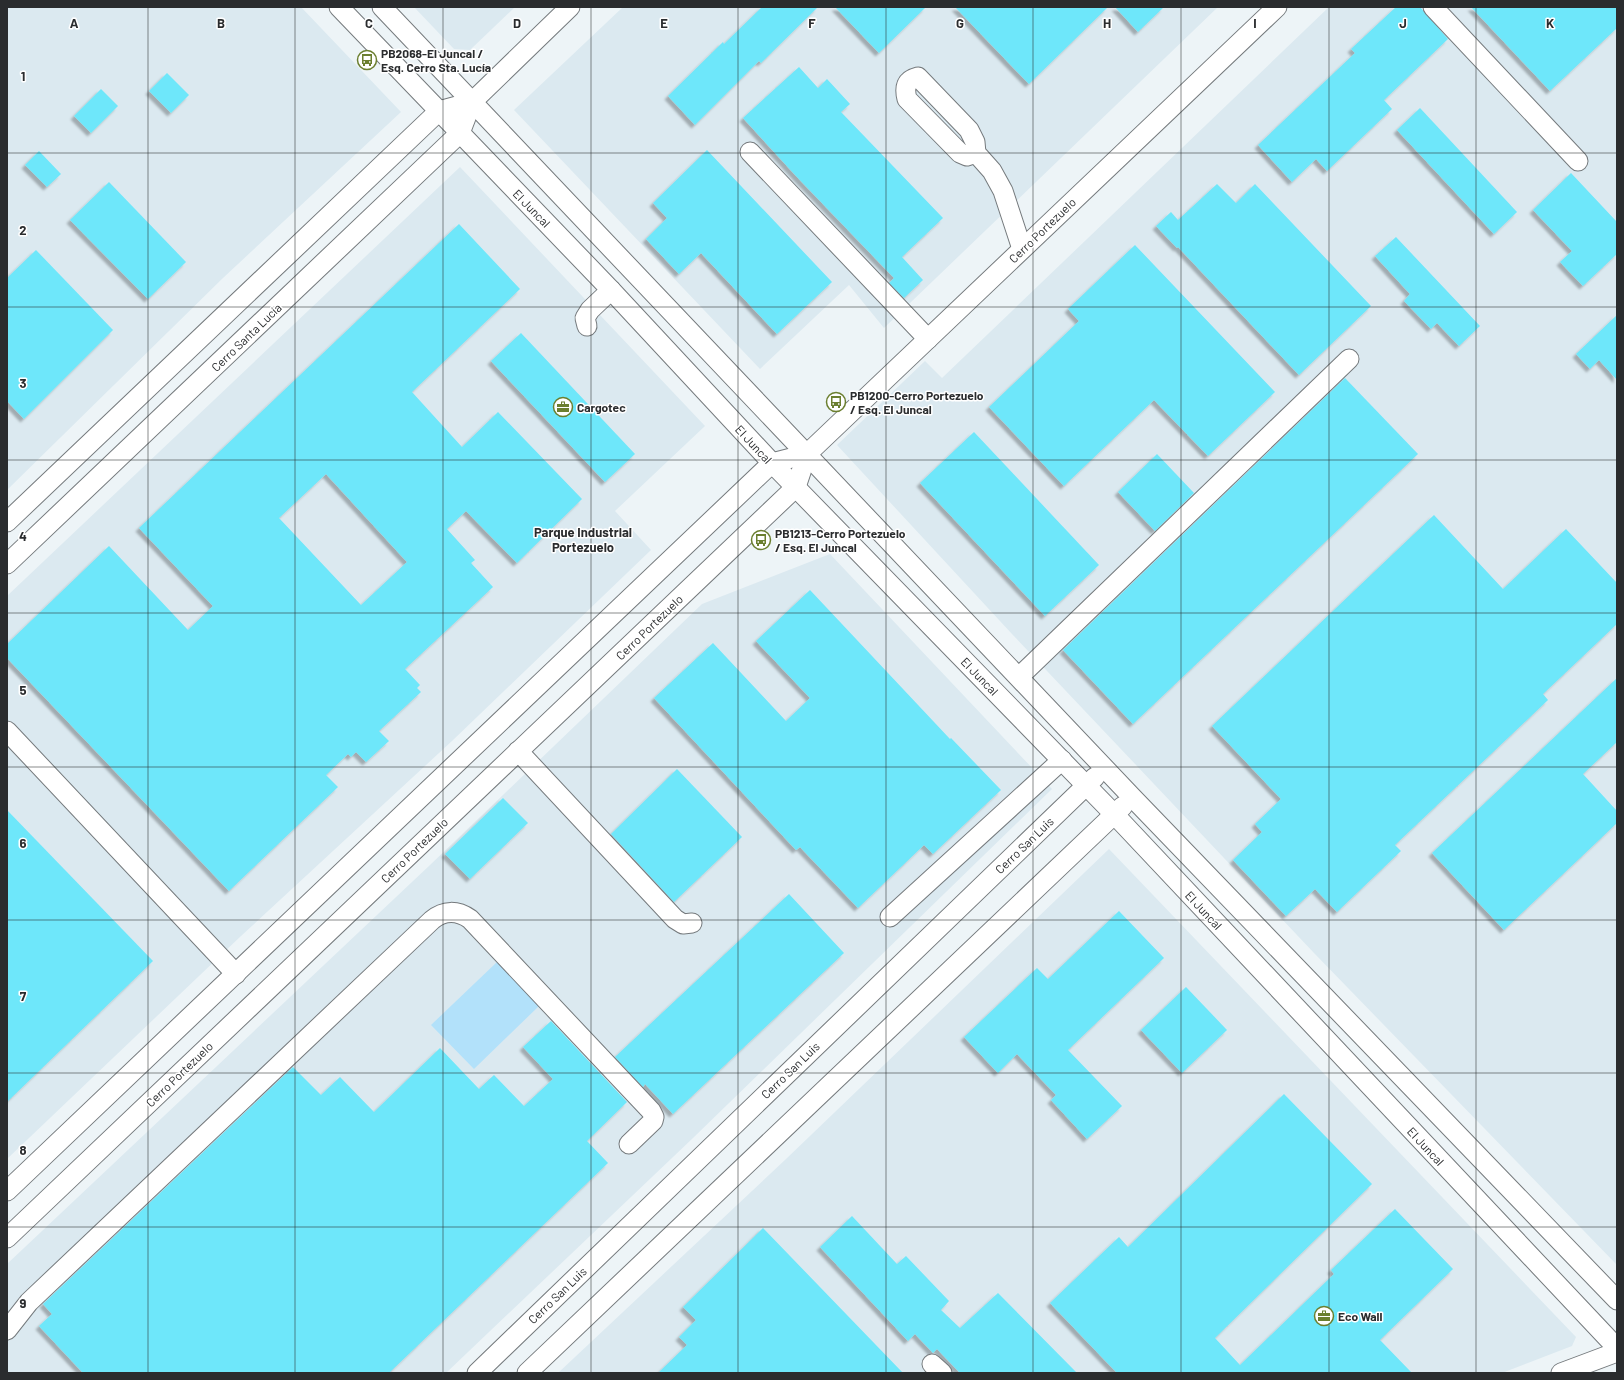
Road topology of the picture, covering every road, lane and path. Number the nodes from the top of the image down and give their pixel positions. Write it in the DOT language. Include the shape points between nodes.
graph roads {
  1 [pos="339,7"];
  2 [pos="382,7"];
  3 [pos="570,7"];
  4 [pos="1277,7"];
  5 [pos="1433,7"];
  6 [pos="472,102"];
  7 [pos="439,111"];
  8 [pos="460,133"];
  9 [pos="750,152"];
  10 [pos="963,158"];
  11 [pos="1578,161"];
  12 [pos="1022,249"];
  13 [pos="611,290"];
  14 [pos="588,326"];
  15 [pos="928,339"];
  16 [pos="1349,359"];
  17 [pos="807,454"];
  18 [pos="772,463"];
  19 [pos="796,487"];
  20 [pos="7,522"];
  21 [pos="7,564"];
  22 [pos="1019,677"];
  23 [pos="7,731"];
  24 [pos="518,751"];
  25 [pos="1062,760"];
  26 [pos="1104,767"];
  27 [pos="1086,785"];
  28 [pos="1132,797"];
  29 [pos="1114,814"];
  30 [pos="890,917"];
  31 [pos="692,923"];
  32 [pos="236,974"];
  33 [pos="629,1144"];
  34 [pos="7,1191"];
  35 [pos="7,1238"];
  36 [pos="1617,1300"];
  37 [pos="7,1330"];
  38 [pos="1617,1348"];
  39 [pos="1617,1352"];
  40 [pos="477,1373"];
  41 [pos="527,1373"];
  42 [pos="1561,1373"];
  1 -- 7 [label="street, El Juncal"];
  2 -- 6 [label="street"];
  3 -- 6 [label="street, Cerro Santa Lucía"];
  4 -- 12 [label="street, Cerro Portezuelo"];
  5 -- 11 [label="street"];
  6 -- 7 [label="street, Cerro Santa Lucía"];
  6 -- 8 [label="street, Cerro Santa Lucía"];
  6 -- 17 [label="street"];
  7 -- 8 [label="street, El Juncal"];
  7 -- 20 [label="street, Cerro Santa Lucía"];
  8 -- 13 [label="street, El Juncal"];
  8 -- 21 [label="street, Cerro Santa Lucía"];
  9 -- 15 [label="street"];
  10 -- 10 [label="street" via="975,142 969,130 918,77 911,79 906,84 905,92 912,115"];
  10 -- 12 [label="street" via="992,171 1003,190"];
  12 -- 15 [label="street, Cerro Portezuelo"];
  13 -- 14 [label="street" via="590,310 585,318"];
  13 -- 18 [label="street, El Juncal"];
  15 -- 17 [label="street, Cerro Portezuelo"];
  16 -- 22 [label="street"];
  17 -- 18 [label="street, Cerro Portezuelo"];
  17 -- 19 [label="street, Cerro Portezuelo"];
  17 -- 22 [label="street"];
  18 -- 19 [label="street, El Juncal"];
  18 -- 32 [label="street, Cerro Portezuelo"];
  19 -- 24 [label="street, Cerro Portezuelo"];
  19 -- 25 [label="street, El Juncal"];
  22 -- 26 [label="street"];
  23 -- 32 [label="street"];
  24 -- 31 [label="street" via="675,919 683,924"];
  24 -- 35 [label="street, Cerro Portezuelo"];
  25 -- 27 [label="street, El Juncal"];
  25 -- 30 [label="street"];
  26 -- 27 [label="street, Cerro San Luis"];
  26 -- 28 [label="street"];
  27 -- 29 [label="street, El Juncal"];
  27 -- 40 [label="street, Cerro San Luis"];
  28 -- 29 [label="street"];
  28 -- 36 [label="street"];
  29 -- 38 [label="street, El Juncal"];
  29 -- 41 [label="street"];
  32 -- 34 [label="street, Cerro Portezuelo"];
  33 -- 37 [label="street" via="653,1121 651,1111 470,919 455,912 442,914 432,920 28,1302"];
  39 -- 42 [label="street"];
}
